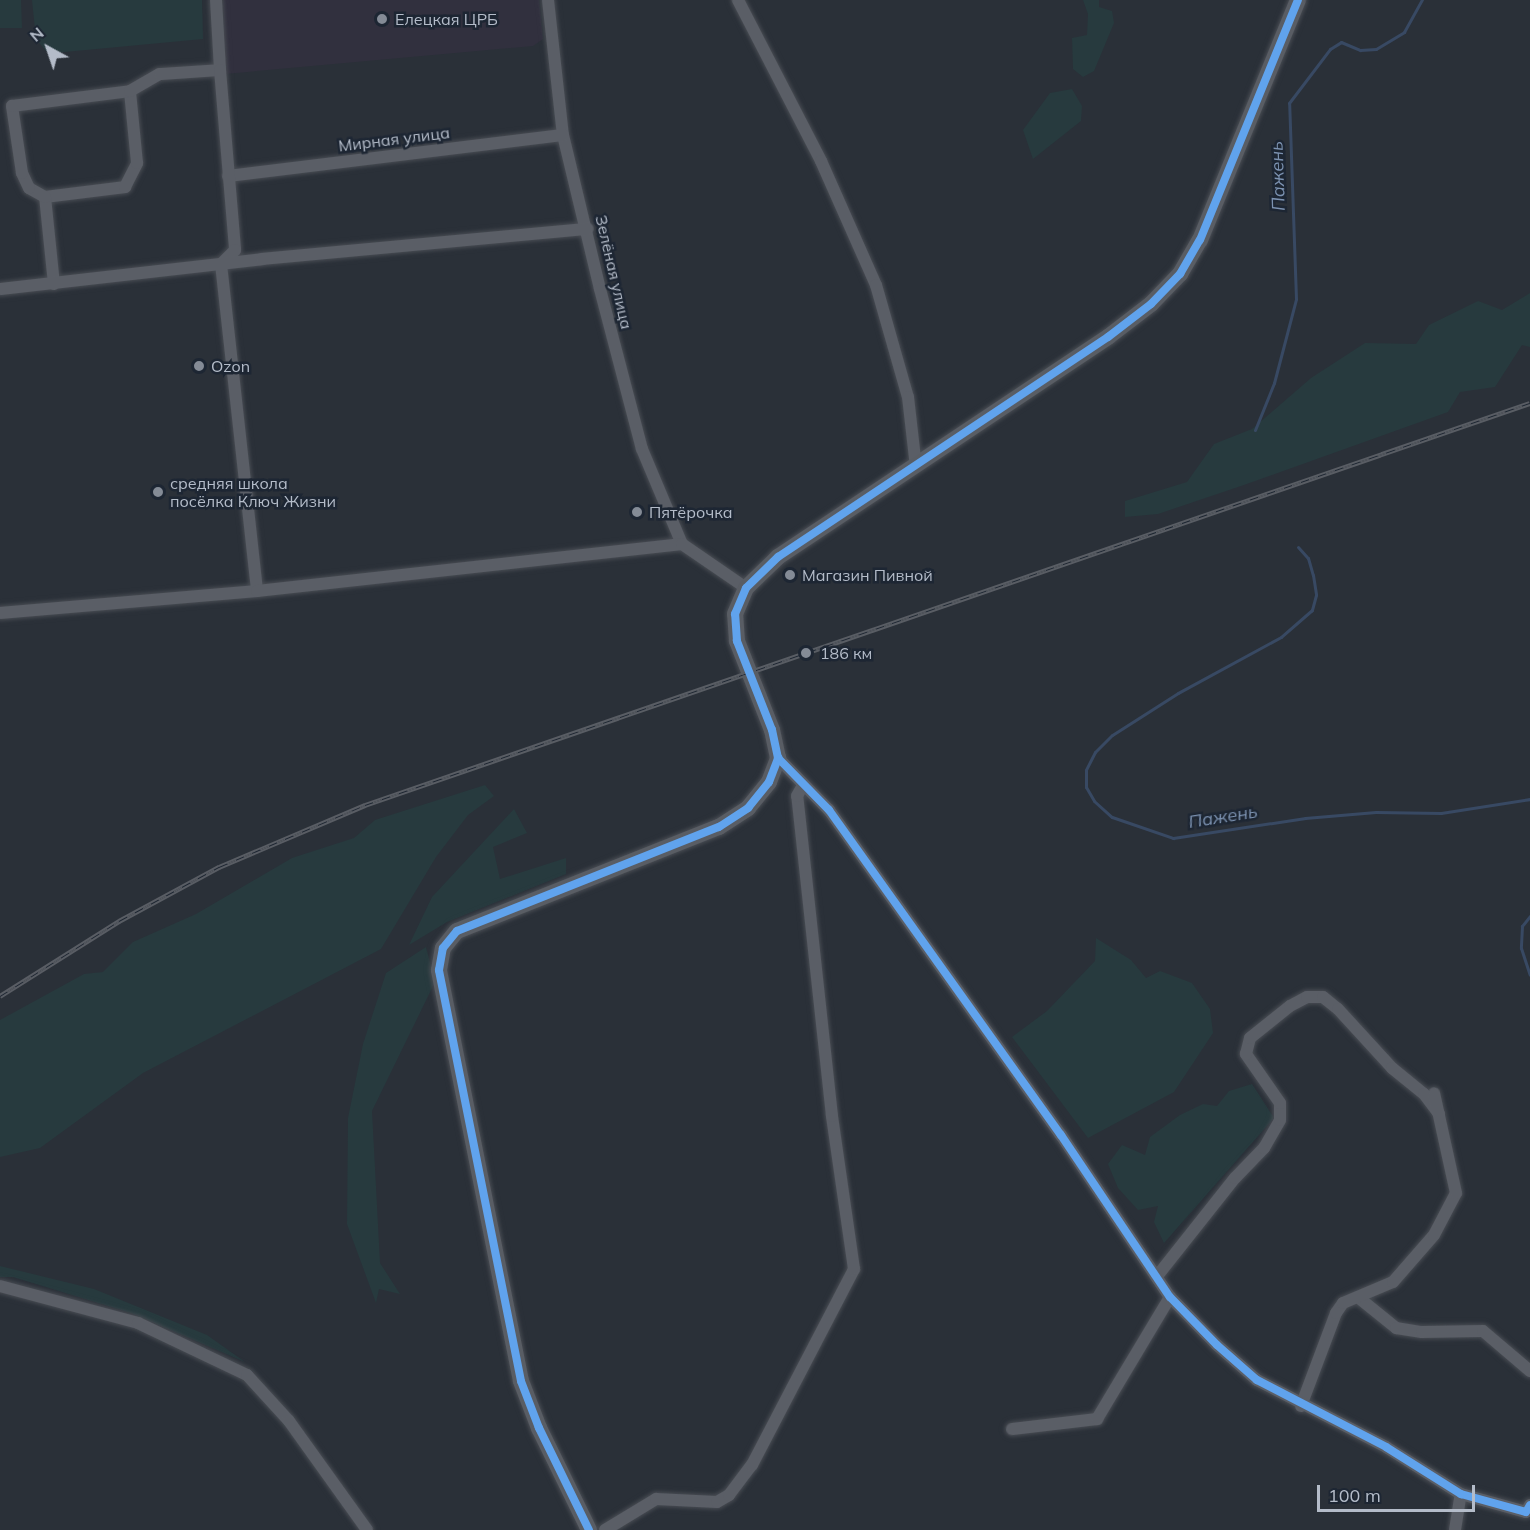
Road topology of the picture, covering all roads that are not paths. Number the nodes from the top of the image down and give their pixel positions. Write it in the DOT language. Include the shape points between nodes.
graph roads {
  1 [pos="216,0"];
  2 [pos="548,0"];
  3 [pos="738,0"];
  4 [pos="1298,0"];
  5 [pos="219,70"];
  6 [pos="130,91"];
  7 [pos="563,135"];
  8 [pos="228,176"];
  9 [pos="45,197"];
  10 [pos="588,229"];
  11 [pos="221,264"];
  12 [pos="54,284"];
  13 [pos="0,289"];
  14 [pos="916,467"];
  15 [pos="682,544"];
  16 [pos="746,588"];
  17 [pos="257,591"];
  18 [pos="0,613"];
  19 [pos="778,758"];
  20 [pos="803,785"];
  21 [pos="1434,1093"];
  22 [pos="1439,1114"];
  23 [pos="1158,1275"];
  24 [pos="0,1286"];
  25 [pos="1170,1297"];
  26 [pos="1359,1298"];
  27 [pos="1530,1371"];
  28 [pos="1301,1406"];
  29 [pos="1012,1429"];
  30 [pos="1461,1494"];
  31 [pos="1530,1505"];
  32 [pos="367,1530"];
  33 [pos="589,1530"];
  34 [pos="605,1530"];
  35 [pos="1455,1530"];
  1 -- 5 [label="street"];
  2 -- 7 [label="street, Зелёная улица"];
  3 -- 14 [label="street" via="821,161 876,285 908,397"];
  4 -- 14 [label="street" via="1200,240 1180,274 1151,304 1108,337"];
  5 -- 6 [label="street" via="160,74"];
  5 -- 8 [label="street"];
  6 -- 9 [label="street" via="137,163 125,187"];
  6 -- 9 [label="street" via="12,106 22,172 29,188"];
  7 -- 8 [label="street, Мирная улица"];
  7 -- 10 [label="street, Зелёная улица"];
  8 -- 11 [label="street" via="235,250"];
  9 -- 12 [label="street"];
  10 -- 11 [label="street"];
  10 -- 15 [label="street, Зелёная улица" via="642,449"];
  11 -- 12 [label="street"];
  11 -- 17 [label="street"];
  12 -- 13 [label="street"];
  14 -- 16 [label="street" via="778,557"];
  15 -- 16 [label="street"];
  15 -- 17 [label="street"];
  16 -- 19 [label="street" via="735,614 737,641 772,730"];
  17 -- 18 [label="street"];
  19 -- 20 [label="street"];
  19 -- 33 [label="street" via="769,782 748,808 719,827 457,931 443,948 439,970 521,1380 539,1428"];
  20 -- 23 [label="street" via="829,810"];
  20 -- 34 [label="street" via="797,796 832,1116 854,1269 752,1465 729,1495 717,1502 656,1499"];
  21 -- 22 [label="street"];
  22 -- 23 [label="street" via="1424,1094 1392,1068 1323,997 1307,997 1290,1006 1250,1038 1246,1054 1280,1103 1280,1120 1264,1148 1235,1178"];
  22 -- 26 [label="street" via="1456,1193 1434,1235 1393,1282"];
  23 -- 25 [label="street"];
  24 -- 32 [label="street" via="138,1323 247,1375 289,1421"];
  25 -- 28 [label="street" via="1257,1380"];
  25 -- 29 [label="street" via="1097,1419"];
  26 -- 27 [label="street" via="1396,1328 1422,1332 1483,1331"];
  26 -- 28 [label="street" via="1344,1303 1336,1313"];
  28 -- 30 [label="street" via="1386,1447"];
  30 -- 31 [label="street" via="1526,1512"];
  30 -- 35 [label="street"];
}
